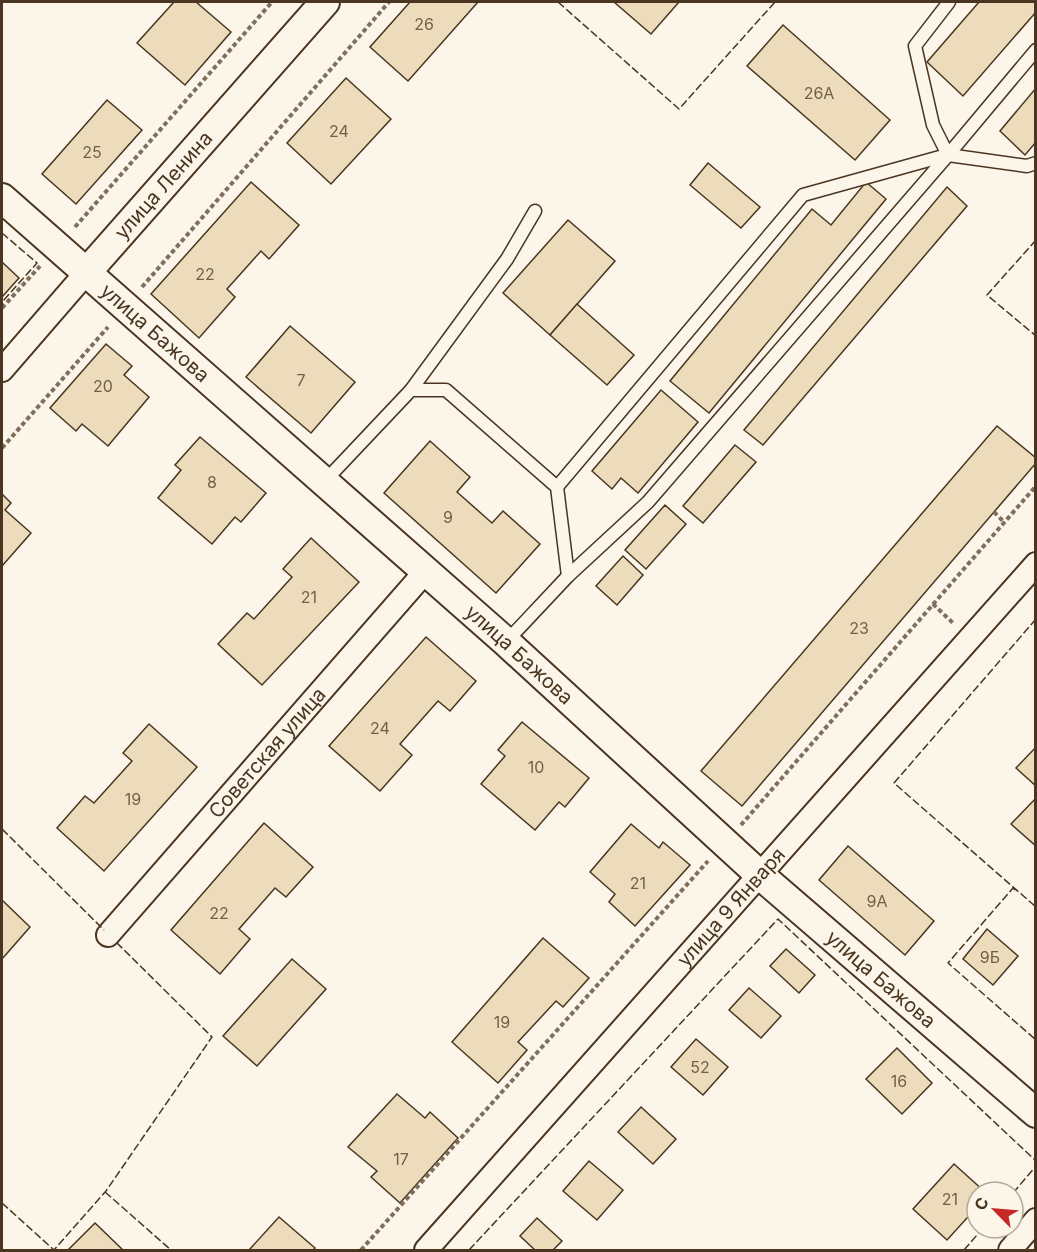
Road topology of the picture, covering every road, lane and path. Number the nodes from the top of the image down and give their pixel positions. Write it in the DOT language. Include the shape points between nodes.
graph roads {
  1 [pos="272,2"];
  2 [pos="325,2"];
  3 [pos="389,2"];
  4 [pos="949,2"];
  5 [pos="1035,50"];
  6 [pos="948,155"];
  7 [pos="1035,163"];
  8 [pos="2,198"];
  9 [pos="535,211"];
  10 [pos="57,247"];
  11 [pos="86,273"];
  12 [pos="126,307"];
  13 [pos="2,308"];
  14 [pos="2,370"];
  15 [pos="411,390"];
  16 [pos="2,448"];
  17 [pos="325,481"];
  18 [pos="1035,486"];
  19 [pos="557,487"];
  20 [pos="994,512"];
  21 [pos="1004,522"];
  22 [pos="1035,564"];
  23 [pos="425,572"];
  24 [pos="568,576"];
  25 [pos="933,604"];
  26 [pos="953,623"];
  27 [pos="506,642"];
  28 [pos="724,843"];
  29 [pos="760,875"];
  30 [pos="108,935"];
  31 [pos="1035,1113"];
  32 [pos="1035,1220"];
  33 [pos="361,1251"];
  34 [pos="426,1251"];
  35 [pos="1010,1251"];
  1 -- 10 [label="path"];
  2 -- 11 [label="street, улица Ленина"];
  3 -- 12 [label="path"];
  4 -- 6 [label="lane" via="915,46 933,124"];
  5 -- 6 [label="lane"];
  6 -- 7 [label="lane" via="1027,166"];
  6 -- 19 [label="lane" via="803,195"];
  6 -- 24 [label="lane" via="648,502"];
  8 -- 10 [label="street, улица Бажова"];
  9 -- 15 [label="lane" via="507,259"];
  10 -- 11 [label="street, улица Бажова"];
  10 -- 13 [label="path"];
  11 -- 12 [label="street, улица Бажова"];
  11 -- 14 [label="street, улица Ленина"];
  12 -- 16 [label="path"];
  12 -- 17 [label="street, улица Бажова"];
  15 -- 17 [label="lane"];
  15 -- 19 [label="lane" via="446,390"];
  17 -- 23 [label="street, улица Бажова"];
  18 -- 21 [label="path"];
  19 -- 24 [label="lane"];
  20 -- 21 [label="path"];
  21 -- 25 [label="path"];
  22 -- 29 [label="street, улица 9 Января"];
  23 -- 27 [label="street, улица Бажова"];
  23 -- 30 [label="street, Советская улица"];
  24 -- 27 [label="lane"];
  25 -- 26 [label="path"];
  25 -- 28 [label="path"];
  27 -- 28 [label="street, улица Бажова"];
  28 -- 29 [label="street, улица Бажова"];
  28 -- 33 [label="path"];
  29 -- 31 [label="street, улица Бажова"];
  29 -- 34 [label="street, улица 9 Января"];
  32 -- 35 [label="street"];
}
